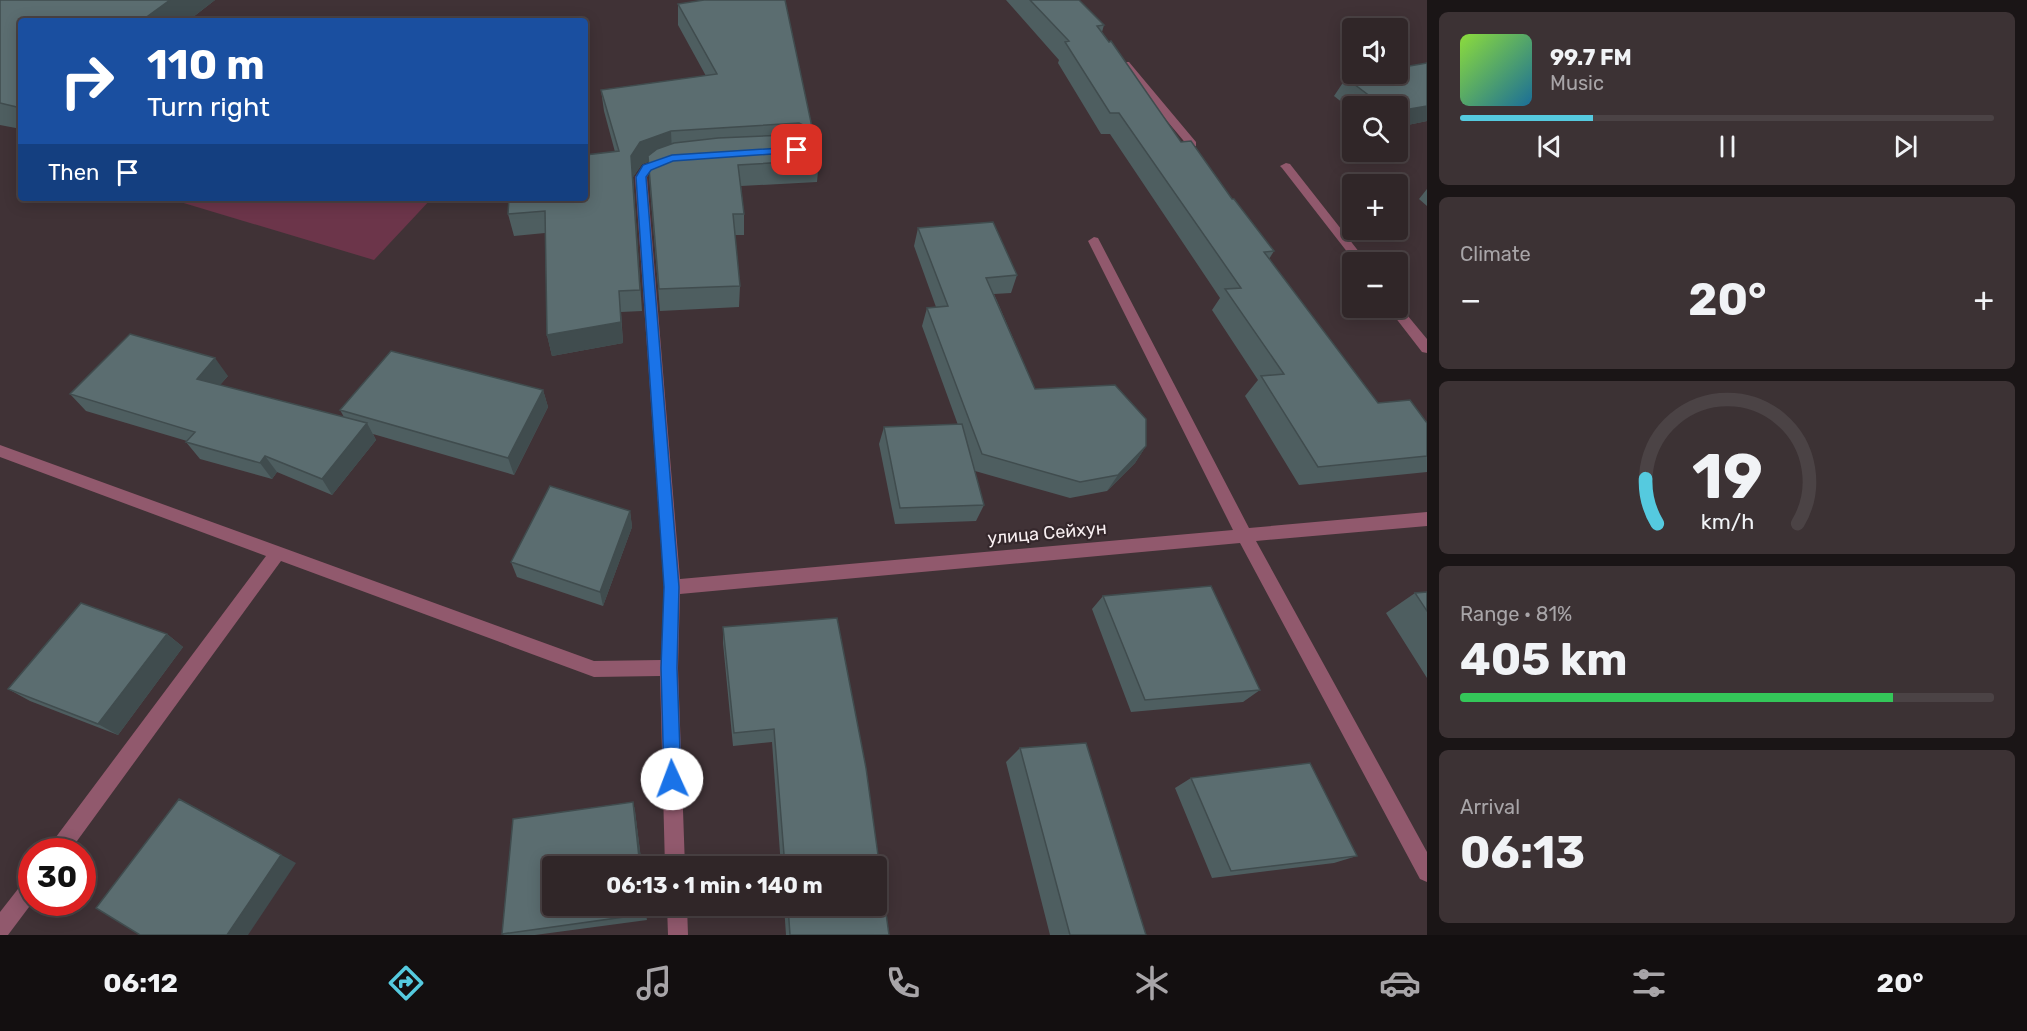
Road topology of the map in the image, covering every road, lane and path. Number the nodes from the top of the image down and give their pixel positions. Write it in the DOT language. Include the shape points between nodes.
graph roads {
  1 [pos="1116,54"];
  2 [pos="1192,144"];
  3 [pos="683,158"];
  4 [pos="1286,166"];
  5 [pos="1094,241"];
  6 [pos="1352,252"];
  7 [pos="1403,318"];
  8 [pos="1427,348"];
  9 [pos="0,452"];
  10 [pos="1427,519"];
  11 [pos="1244,535"];
  12 [pos="278,552"];
  13 [pos="672,587"];
  14 [pos="669,668"];
  15 [pos="67,838"];
  16 [pos="675,856"];
  17 [pos="1427,872"];
  18 [pos="18,905"];
  19 [pos="677,916"];
  20 [pos="0,929"];
  21 [pos="678,935"];
  1 -- 2 [label="street"];
  3 -- 13 [label="street" via="647,168 641,177"];
  4 -- 6 [label="street"];
  5 -- 11 [label="street"];
  7 -- 8 [label="street"];
  9 -- 12 [label="street"];
  10 -- 11 [label="street, улица Сейхун"];
  11 -- 13 [label="street, улица Сейхун"];
  11 -- 17 [label="street"];
  12 -- 14 [label="street" via="594,669"];
  12 -- 15 [label="street"];
  13 -- 14 [label="street"];
  14 -- 16 [label="street"];
  18 -- 20 [label="street"];
  19 -- 21 [label="street"];
}
